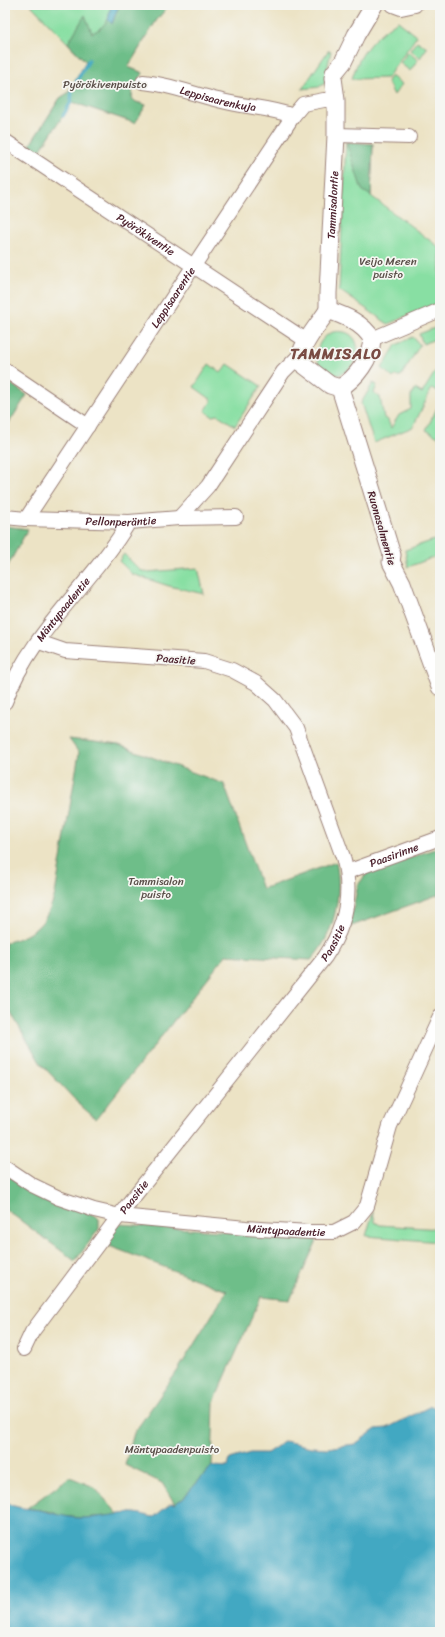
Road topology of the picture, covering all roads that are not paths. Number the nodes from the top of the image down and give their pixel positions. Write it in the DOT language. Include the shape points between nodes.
graph roads {
  1 [pos="374,5"];
  2 [pos="393,5"];
  3 [pos="415,5"];
  4 [pos="143,82"];
  5 [pos="336,100"];
  6 [pos="293,116"];
  7 [pos="336,135"];
  8 [pos="409,138"];
  9 [pos="5,141"];
  10 [pos="194,267"];
  11 [pos="328,310"];
  12 [pos="440,310"];
  13 [pos="372,339"];
  14 [pos="307,341"];
  15 [pos="299,356"];
  16 [pos="5,370"];
  17 [pos="340,388"];
  18 [pos="88,426"];
  19 [pos="5,516"];
  20 [pos="236,517"];
  21 [pos="179,518"];
  22 [pos="26,519"];
  23 [pos="129,522"];
  24 [pos="38,642"];
  25 [pos="440,687"];
  26 [pos="5,702"];
  27 [pos="440,838"];
  28 [pos="347,872"];
  29 [pos="440,1017"];
  30 [pos="5,1167"];
  31 [pos="120,1216"];
  32 [pos="24,1349"];
  1 -- 5 [label="street, Tammisalontie" via="343,62 342,84"];
  2 -- 3 [label="street" via="401,8"];
  4 -- 6 [label="street, Leppisaarenkuja"];
  5 -- 6 [label="street, Leppisaarentie" via="303,104"];
  5 -- 7 [label="street, Tammisalontie"];
  6 -- 10 [label="street, Leppisaarentie"];
  7 -- 8 [label="street"];
  7 -- 11 [label="street, Tammisalontie"];
  9 -- 10 [label="street, Pyörökiventie"];
  10 -- 14 [label="street, Pyörökiventie"];
  10 -- 18 [label="street, Leppisaarentie"];
  11 -- 13 [label="street" via="346,316 364,329"];
  11 -- 14 [label="street"];
  12 -- 13 [label="street"];
  13 -- 17 [label="street" via="372,348 361,366 353,378"];
  14 -- 15 [label="street"];
  15 -- 17 [label="street" via="300,362 330,385"];
  15 -- 21 [label="street" via="283,372 208,486"];
  16 -- 18 [label="street"];
  17 -- 25 [label="street, Ruonasalmentie" via="392,555 391,562 402,583"];
  18 -- 22 [label="street, Leppisaarentie"];
  19 -- 22 [label="street, Pellonperäntie"];
  20 -- 21 [label="street, Pellonperäntie"];
  21 -- 23 [label="street, Pellonperäntie"];
  22 -- 23 [label="street, Pellonperäntie"];
  23 -- 24 [label="street, Mäntypaadentie" via="118,542"];
  24 -- 26 [label="street, Mäntypaadentie" via="17,676"];
  24 -- 28 [label="street, Paasitie" via="65,651 204,661 232,670 256,683 275,700 296,728"];
  27 -- 28 [label="street, Paasirinne"];
  28 -- 31 [label="street, Paasitie" via="349,888 345,914 334,944"];
  29 -- 31 [label="street, Mäntypaadentie" via="397,1108 367,1206 354,1222 334,1232 309,1232"];
  30 -- 31 [label="street, Mäntypaadentie" via="32,1185 59,1198"];
  31 -- 32 [label="street, Paasitie" via="32,1332"];
}
